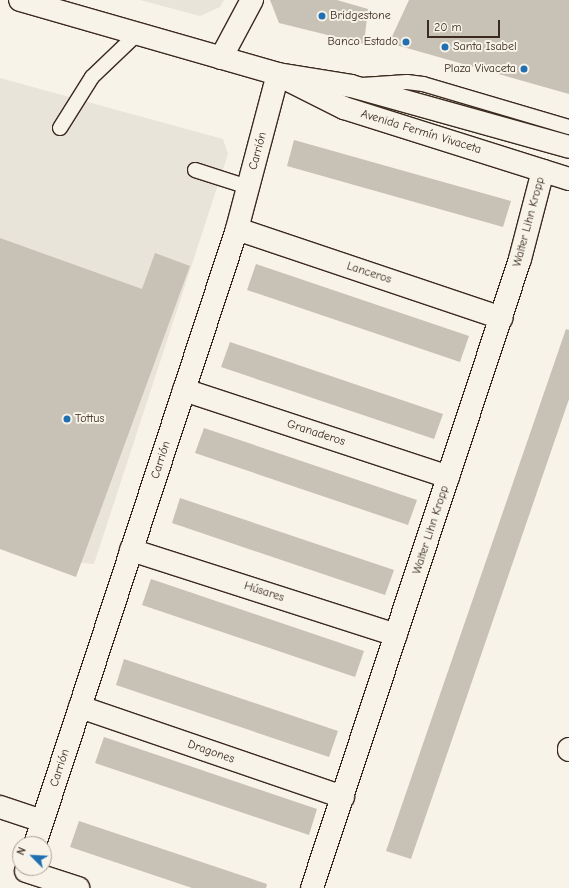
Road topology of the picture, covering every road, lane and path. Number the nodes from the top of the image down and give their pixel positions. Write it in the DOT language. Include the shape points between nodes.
graph roads {
  1 [pos="20,0"];
  2 [pos="252,0"];
  3 [pos="137,34"];
  4 [pos="221,58"];
  5 [pos="278,74"];
  6 [pos="351,86"];
  7 [pos="569,127"];
  8 [pos="60,128"];
  9 [pos="569,148"];
  10 [pos="195,170"];
  11 [pos="543,171"];
  12 [pos="569,179"];
  13 [pos="248,187"];
  14 [pos="237,229"];
  15 [pos="501,318"];
  16 [pos="184,390"];
  17 [pos="448,477"];
  18 [pos="131,550"];
  19 [pos="396,635"];
  20 [pos="80,707"];
  21 [pos="342,797"];
  22 [pos="0,807"];
  23 [pos="42,821"];
  24 [pos="37,836"];
  25 [pos="25,876"];
  26 [pos="78,888"];
  27 [pos="312,888"];
  1 -- 3 [label="street, Avenida Fermín Vivaceta"];
  2 -- 4 [label="street"];
  3 -- 4 [label="street, Avenida Fermín Vivaceta"];
  3 -- 8 [label="lane" via="92,77"];
  4 -- 5 [label="street, Avenida Fermín Vivaceta"];
  5 -- 6 [label="street, Avenida Fermín Vivaceta"];
  5 -- 11 [label="street, Avenida Fermín Vivaceta" via="344,108"];
  5 -- 13 [label="street, Carrión"];
  6 -- 7 [label="lane" via="394,82 422,84"];
  6 -- 9 [label="street, Avenida Fermín Vivaceta"];
  10 -- 13 [label="lane"];
  11 -- 12 [label="street, Avenida Fermín Vivaceta"];
  11 -- 15 [label="street, Walter Lihn Kropp" via="520,259"];
  13 -- 14 [label="street, Carrión"];
  14 -- 15 [label="street, Lanceros"];
  14 -- 16 [label="street, Carrión"];
  15 -- 17 [label="street, Walter Lihn Kropp"];
  16 -- 17 [label="street, Granaderos"];
  16 -- 18 [label="street, Carrión"];
  17 -- 19 [label="street, Walter Lihn Kropp"];
  18 -- 19 [label="street, Húsares"];
  18 -- 20 [label="street, Carrión"];
  19 -- 21 [label="street, Walter Lihn Kropp"];
  20 -- 21 [label="street, Dragones"];
  20 -- 23 [label="street, Carrión"];
  21 -- 27 [label="street, Walter Lihn Kropp"];
  22 -- 23 [label="street"];
  23 -- 24 [label="street, Carrión"];
  25 -- 26 [label="street"];
}
